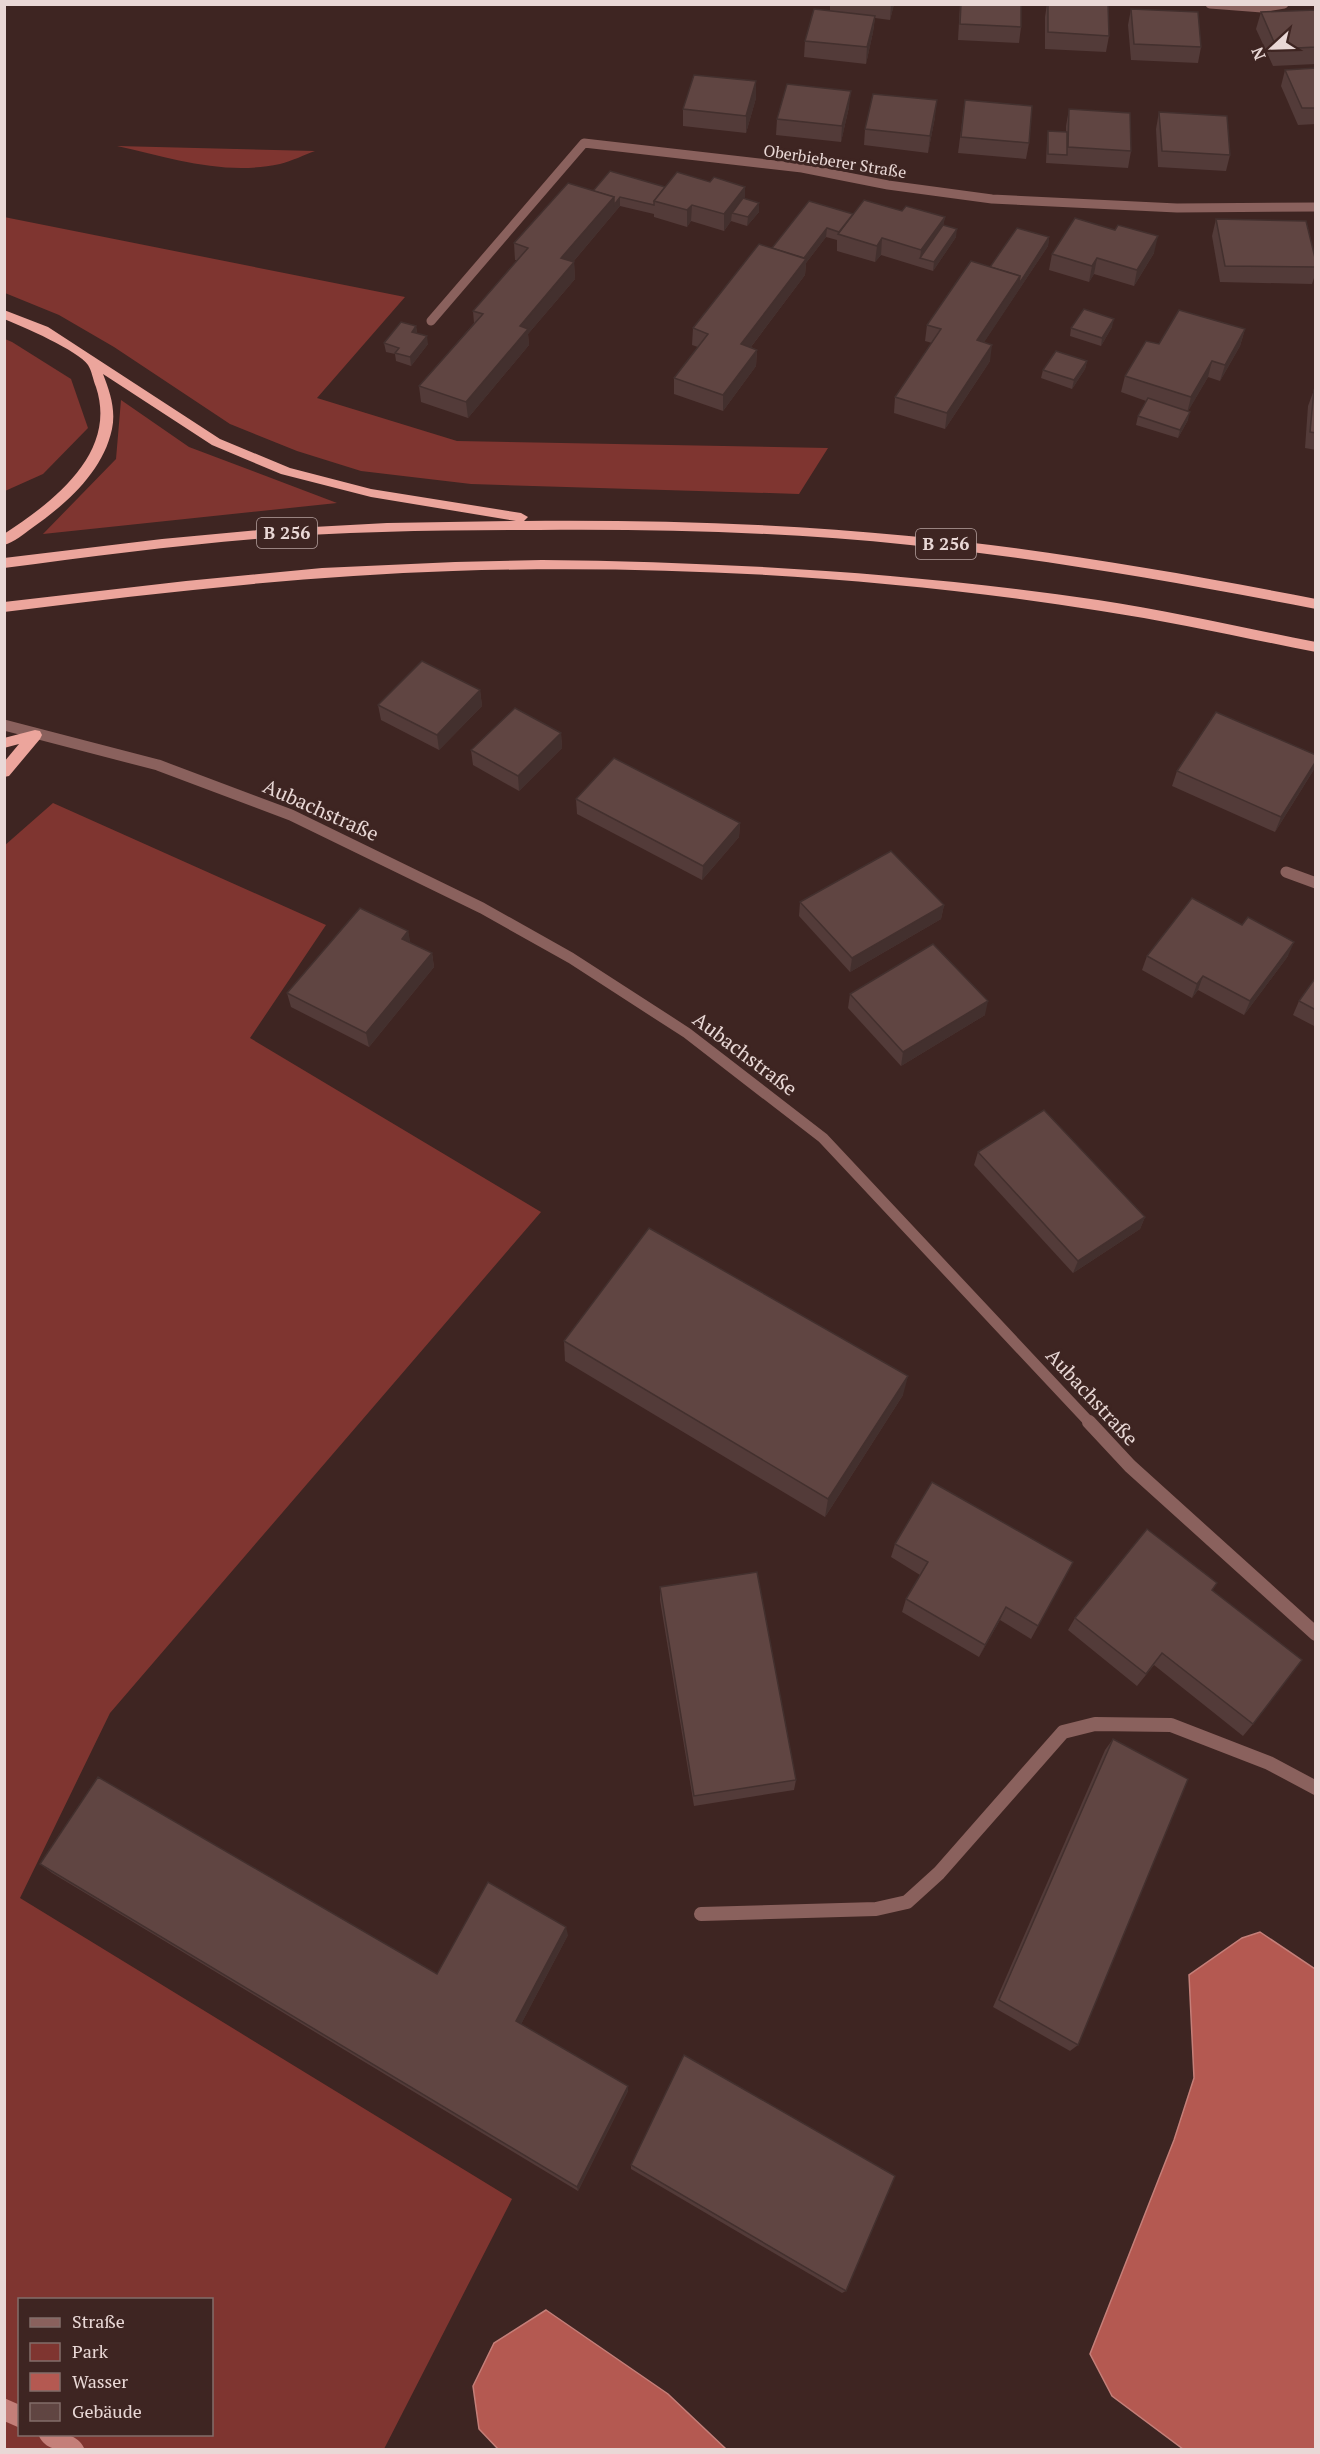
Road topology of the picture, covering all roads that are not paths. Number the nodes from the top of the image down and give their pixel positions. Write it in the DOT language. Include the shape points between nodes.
graph roads {
  1 [pos="1210,4"];
  2 [pos="1284,4"];
  3 [pos="1316,207"];
  4 [pos="4,314"];
  5 [pos="431,321"];
  6 [pos="93,362"];
  7 [pos="572,525"];
  8 [pos="4,542"];
  9 [pos="4,563"];
  10 [pos="1316,604"];
  11 [pos="4,606"];
  12 [pos="1316,647"];
  13 [pos="4,725"];
  14 [pos="35,735"];
  15 [pos="4,743"];
  16 [pos="4,772"];
  17 [pos="1286,872"];
  18 [pos="1316,883"];
  19 [pos="1316,1634"];
  20 [pos="1316,1788"];
  21 [pos="701,1914"];
  1 -- 2 [label="street" via="1262,8"];
  3 -- 5 [label="street, Oberbieberer Straße" via="1177,208 992,199 801,168 584,143"];
  4 -- 6 [label="highway" via="44,330"];
  6 -- 7 [label="highway" via="216,442 286,471 371,493"];
  6 -- 8 [label="highway" via="107,406 104,438 81,480"];
  7 -- 9 [label="highway, B 256" via="364,528 216,538"];
  7 -- 10 [label="highway, B 256" via="849,534 957,545 1083,561"];
  11 -- 12 [label="highway, B 256" via="220,581 369,570 642,566 846,577 993,592 1071,602"];
  13 -- 14 [label="street, Aubachstraße"];
  14 -- 15 [label="highway"];
  14 -- 16 [label="highway"];
  14 -- 19 [label="street, Aubachstraße" via="158,765 301,820 482,908 571,958 687,1034 823,1138 1130,1466"];
  17 -- 18 [label="street"];
  20 -- 21 [label="street" via="1269,1763 1171,1725 1095,1724 1063,1732 939,1873 907,1902 876,1910"];
}
